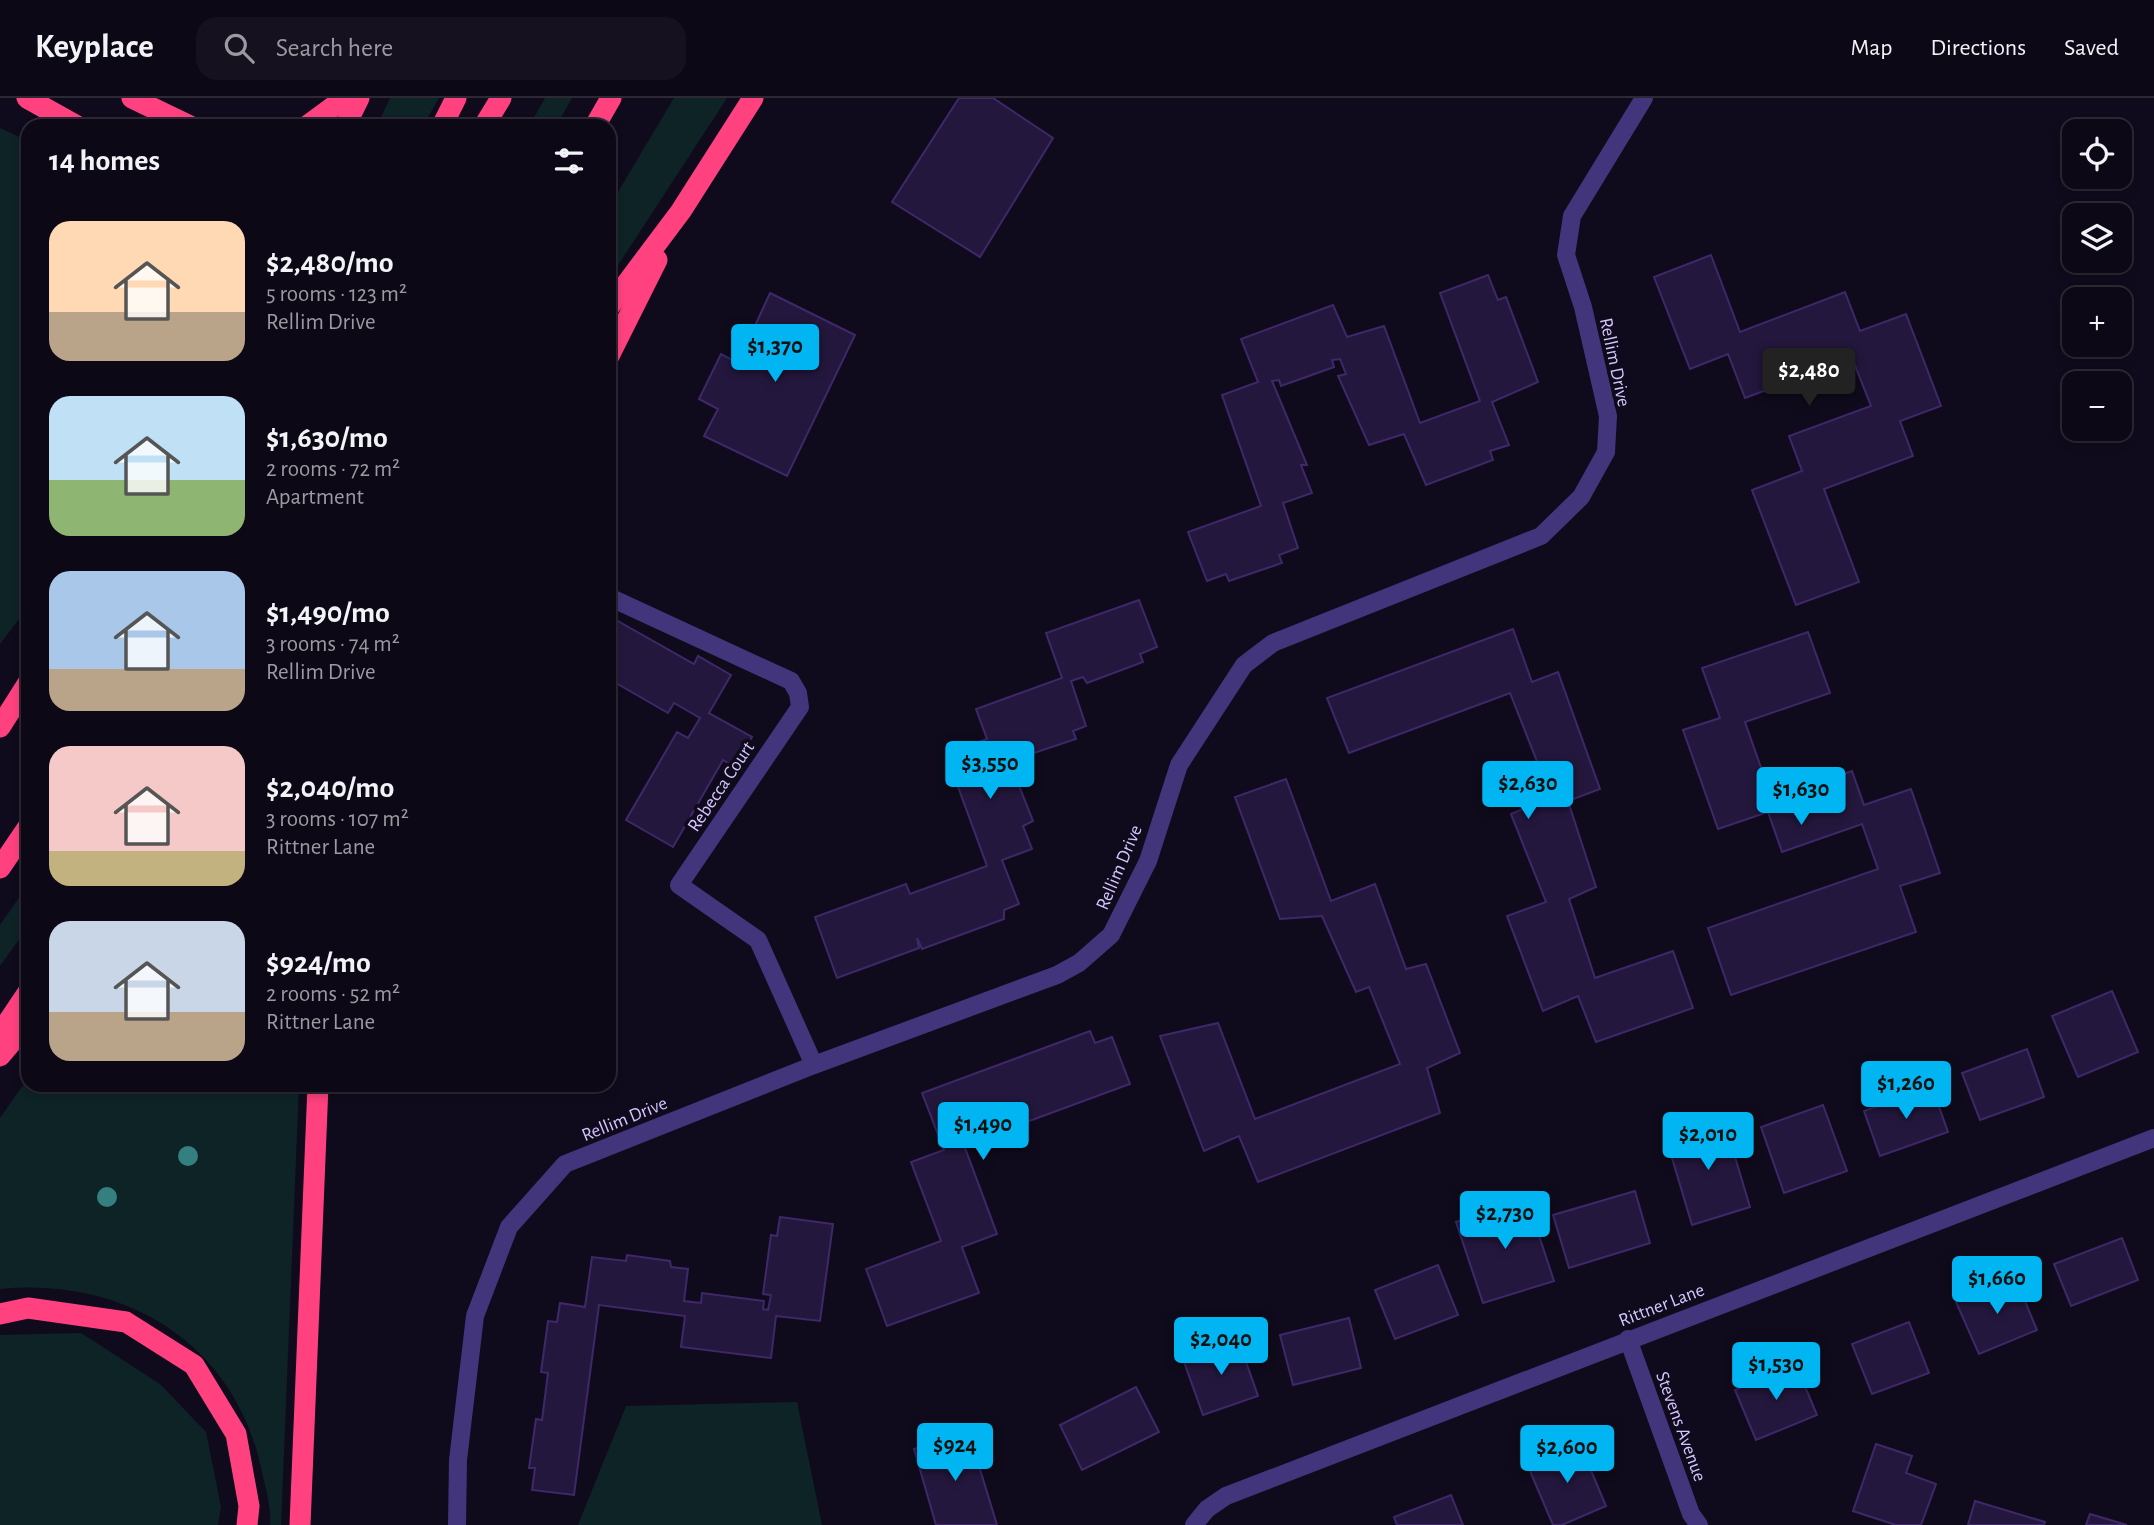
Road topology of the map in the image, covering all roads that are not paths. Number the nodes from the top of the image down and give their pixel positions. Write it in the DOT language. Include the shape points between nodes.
graph roads {
  1 [pos="27,98"];
  2 [pos="132,98"];
  3 [pos="345,98"];
  4 [pos="359,98"];
  5 [pos="456,98"];
  6 [pos="501,98"];
  7 [pos="611,98"];
  8 [pos="753,98"];
  9 [pos="1644,98"];
  10 [pos="64,119"];
  11 [pos="176,119"];
  12 [pos="316,119"];
  13 [pos="348,119"];
  14 [pos="446,119"];
  15 [pos="488,119"];
  16 [pos="599,119"];
  17 [pos="681,211"];
  18 [pos="616,298"];
  19 [pos="616,342"];
  20 [pos="616,600"];
  21 [pos="21,694"];
  22 [pos="0,727"];
  23 [pos="21,837"];
  24 [pos="0,868"];
  25 [pos="21,1002"];
  26 [pos="21,1031"];
  27 [pos="0,1034"];
  28 [pos="0,1056"];
  29 [pos="814,1066"];
  30 [pos="318,1092"];
  31 [pos="2154,1138"];
  32 [pos="0,1314"];
  33 [pos="1628,1339"];
  34 [pos="247,1525"];
  35 [pos="300,1525"];
  36 [pos="457,1525"];
  37 [pos="1194,1525"];
  38 [pos="1699,1525"];
  1 -- 10 [label="highway"];
  2 -- 11 [label="highway"];
  3 -- 12 [label="highway"];
  4 -- 13 [label="highway"];
  5 -- 14 [label="highway"];
  6 -- 15 [label="highway"];
  7 -- 16 [label="highway"];
  8 -- 17 [label="highway"];
  9 -- 29 [label="street, Rellim Drive" via="1572,216 1566,255 1608,416 1606,452 1581,497 1541,536 1273,643 1244,665 1179,765 1148,861 1111,935 1079,962 1057,975"];
  17 -- 18 [label="highway"];
  17 -- 19 [label="highway"];
  20 -- 29 [label="street, Rebecca Court" via="791,681 799,693 800,707 679,885 758,940"];
  21 -- 22 [label="highway"];
  23 -- 24 [label="highway"];
  25 -- 27 [label="highway"];
  26 -- 28 [label="highway"];
  29 -- 36 [label="street, Rellim Drive" via="565,1164 509,1227 475,1316 458,1460"];
  30 -- 35 [label="highway"];
  31 -- 33 [label="street, Rittner Lane"];
  32 -- 34 [label="highway" via="28,1308 126,1322 194,1365 236,1434 249,1506"];
  33 -- 37 [label="street, Rittner Lane" via="1226,1496 1207,1508"];
  33 -- 38 [label="street, Stevens Avenue" via="1691,1514"];
}
